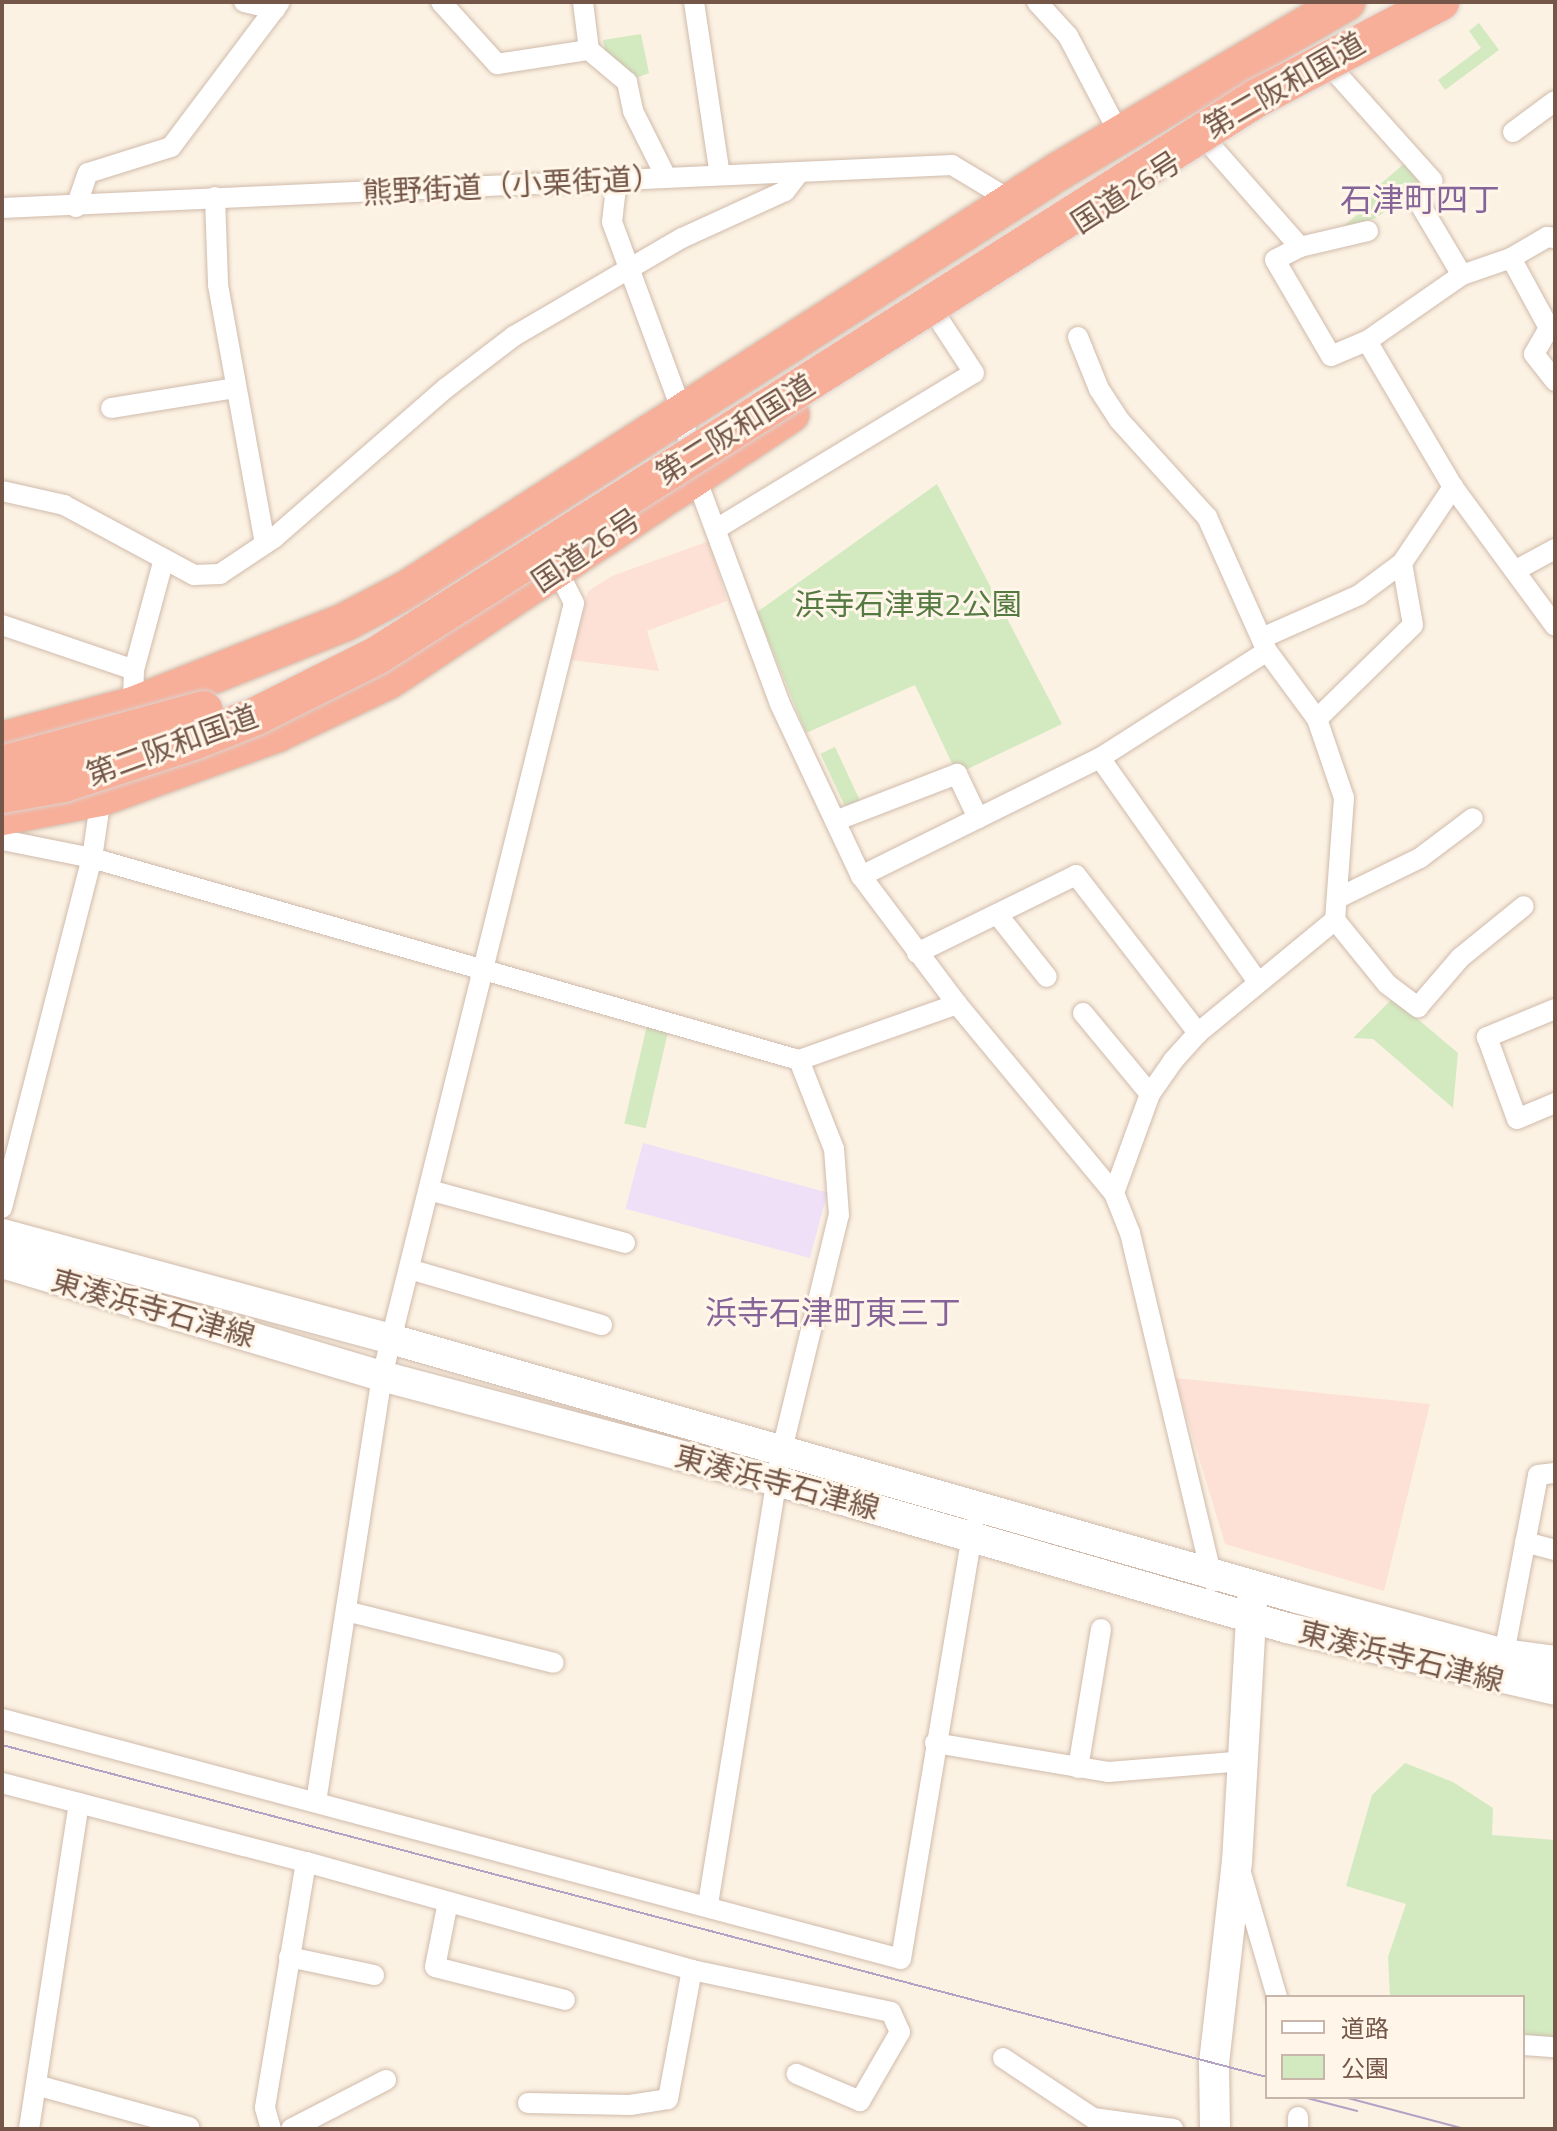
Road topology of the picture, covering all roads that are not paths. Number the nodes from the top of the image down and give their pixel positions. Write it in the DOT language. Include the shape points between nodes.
graph roads {
  1 [pos="244,2"];
  2 [pos="441,2"];
  3 [pos="583,2"];
  4 [pos="694,2"];
  5 [pos="1037,2"];
  6 [pos="1325,2"];
  7 [pos="1346,2"];
  8 [pos="1388,2"];
  9 [pos="1440,2"];
  10 [pos="1459,2"];
  11 [pos="278,6"];
  12 [pos="1270,46"];
  13 [pos="589,50"];
  14 [pos="1330,66"];
  15 [pos="1555,101"];
  16 [pos="1513,132"];
  17 [pos="1120,135"];
  18 [pos="1206,140"];
  19 [pos="799,173"];
  20 [pos="720,175"];
  21 [pos="666,177"];
  22 [pos="617,179"];
  23 [pos="1433,181"];
  24 [pos="1415,196"];
  25 [pos="215,197"];
  26 [pos="1012,201"];
  27 [pos="76,207"];
  28 [pos="2,208"];
  29 [pos="1368,231"];
  30 [pos="1555,238"];
  31 [pos="1300,247"];
  32 [pos="1511,258"];
  33 [pos="628,270"];
  34 [pos="1462,275"];
  35 [pos="936,315"];
  36 [pos="1078,337"];
  37 [pos="1367,341"];
  38 [pos="1555,381"];
  39 [pos="235,388"];
  40 [pos="111,408"];
  41 [pos="682,411"];
  42 [pos="696,478"];
  43 [pos="1453,487"];
  44 [pos="2,491"];
  45 [pos="716,529"];
  46 [pos="265,544"];
  47 [pos="1555,549"];
  48 [pos="164,559"];
  49 [pos="1402,563"];
  50 [pos="557,569"];
  51 [pos="1518,569"];
  52 [pos="2,625"];
  53 [pos="1555,626"];
  54 [pos="1265,644"];
  55 [pos="134,688"];
  56 [pos="1317,719"];
  57 [pos="2,741"];
  58 [pos="1100,758"];
  59 [pos="2,765"];
  60 [pos="2,794"];
  61 [pos="101,797"];
  62 [pos="978,818"];
  63 [pos="1473,818"];
  64 [pos="835,821"];
  65 [pos="3,829"];
  66 [pos="92,858"];
  67 [pos="861,876"];
  68 [pos="1340,897"];
  69 [pos="1524,906"];
  70 [pos="997,914"];
  71 [pos="1335,920"];
  72 [pos="917,953"];
  73 [pos="486,967"];
  74 [pos="1047,977"];
  75 [pos="1258,982"];
  76 [pos="957,1004"];
  77 [pos="1555,1009"];
  78 [pos="1083,1013"];
  79 [pos="1198,1033"];
  80 [pos="799,1060"];
  81 [pos="1150,1094"];
  82 [pos="1555,1103"];
  83 [pos="429,1190"];
  84 [pos="1114,1193"];
  85 [pos="2,1208"];
  86 [pos="2,1234"];
  87 [pos="625,1243"];
  88 [pos="2,1263"];
  89 [pos="409,1269"];
  90 [pos="602,1325"];
  91 [pos="391,1339"];
  92 [pos="382,1376"];
  93 [pos="779,1468"];
  94 [pos="1555,1473"];
  95 [pos="975,1522"];
  96 [pos="1525,1542"];
  97 [pos="1555,1550"];
  98 [pos="1210,1572"];
  99 [pos="1253,1584"];
  100 [pos="1223,1607"];
  101 [pos="346,1611"];
  102 [pos="1251,1617"];
  103 [pos="1101,1629"];
  104 [pos="1504,1654"];
  105 [pos="1555,1661"];
  106 [pos="554,1663"];
  107 [pos="1555,1690"];
  108 [pos="2,1719"];
  109 [pos="935,1743"];
  110 [pos="1244,1761"];
  111 [pos="1078,1768"];
  112 [pos="2,1783"];
  113 [pos="316,1802"];
  114 [pos="79,1803"];
  115 [pos="306,1862"];
  116 [pos="1237,1862"];
  117 [pos="448,1902"];
  118 [pos="708,1904"];
  119 [pos="289,1957"];
  120 [pos="692,1970"];
  121 [pos="374,1975"];
  122 [pos="1276,1995"];
  123 [pos="565,2000"];
  124 [pos="1525,2045"];
  125 [pos="1555,2047"];
  126 [pos="1003,2058"];
  127 [pos="797,2074"];
  128 [pos="386,2080"];
  129 [pos="36,2085"];
  130 [pos="528,2103"];
  131 [pos="1080,2120"];
  132 [pos="189,2127"];
  133 [pos="29,2129"];
  134 [pos="271,2129"];
  135 [pos="291,2129"];
  136 [pos="1173,2129"];
  137 [pos="1215,2129"];
  1 -- 11 [label="street"];
  2 -- 13 [label="street" via="497,64"];
  3 -- 13 [label="street"];
  4 -- 20 [label="street"];
  5 -- 17 [label="street" via="1068,36"];
  6 -- 12 [label="highway"];
  7 -- 12 [label="highway, 国道26号"];
  8 -- 59 [label="highway, 第二阪和国道, bridge" via="1143,139 480,565 359,636 181,719"];
  9 -- 60 [label="highway, 第二阪和国道, bridge" via="1257,98 376,656 193,741 64,783"];
  10 -- 14 [label="highway, 国道26号"];
  11 -- 27 [label="street" via="171,147 88,173"];
  12 -- 17 [label="highway, 国道26号"];
  13 -- 21 [label="street" via="627,82 633,111"];
  14 -- 18 [label="highway, 国道26号"];
  14 -- 23 [label="street"];
  15 -- 16 [label="street"];
  17 -- 26 [label="highway, 国道26号"];
  18 -- 31 [label="street"];
  18 -- 35 [label="highway, 国道26号"];
  19 -- 20 [label="street, 熊野街道（小栗街道）"];
  19 -- 26 [label="street, 熊野街道（小栗街道）" via="952,165"];
  19 -- 33 [label="street" via="785,191 682,238"];
  20 -- 21 [label="street, 熊野街道（小栗街道）"];
  21 -- 22 [label="street, 熊野街道（小栗街道）"];
  22 -- 25 [label="street, 熊野街道（小栗街道）"];
  22 -- 33 [label="street" via="612,222"];
  24 -- 34 [label="street"];
  25 -- 27 [label="street, 熊野街道（小栗街道）"];
  25 -- 39 [label="street" via="218,285"];
  26 -- 41 [label="highway, 国道26号"];
  27 -- 28 [label="street, 熊野街道（小栗街道）"];
  29 -- 31 [label="street"];
  30 -- 32 [label="street" via="1547,237"];
  31 -- 37 [label="street" via="1275,260 1331,356"];
  32 -- 34 [label="street"];
  32 -- 38 [label="street" via="1549,328 1534,354"];
  33 -- 41 [label="street"];
  33 -- 46 [label="street" via="503,345"];
  34 -- 37 [label="street"];
  35 -- 42 [label="highway, 国道26号"];
  35 -- 45 [label="street" via="974,373"];
  36 -- 54 [label="street" via="1099,389 1119,420 1207,517"];
  37 -- 43 [label="street"];
  39 -- 40 [label="street"];
  39 -- 46 [label="street"];
  41 -- 42 [label="street"];
  41 -- 55 [label="highway, 国道26号" via="408,589 345,622"];
  42 -- 45 [label="street"];
  42 -- 50 [label="highway, 国道26号"];
  43 -- 49 [label="street"];
  43 -- 51 [label="street"];
  44 -- 48 [label="street" via="64,505"];
  45 -- 64 [label="street" via="775,691"];
  46 -- 48 [label="street" via="220,574 194,575"];
  47 -- 51 [label="street"];
  48 -- 55 [label="street"];
  49 -- 54 [label="street" via="1359,595"];
  49 -- 56 [label="street" via="1413,625"];
  50 -- 61 [label="highway, 国道26号" via="388,680 277,733"];
  50 -- 73 [label="street" via="574,603"];
  51 -- 53 [label="street"];
  52 -- 55 [label="street"];
  54 -- 56 [label="street"];
  54 -- 58 [label="street"];
  55 -- 57 [label="highway, 国道26号"];
  56 -- 68 [label="street" via="1344,798"];
  58 -- 62 [label="street"];
  58 -- 75 [label="street"];
  61 -- 65 [label="highway, 国道26号"];
  61 -- 66 [label="street"];
  62 -- 64 [label="street" via="957,774"];
  62 -- 67 [label="street"];
  63 -- 68 [label="street" via="1420,858"];
  64 -- 67 [label="street"];
  65 -- 66 [label="street"];
  66 -- 73 [label="street"];
  66 -- 85 [label="street"];
  67 -- 72 [label="street"];
  68 -- 71 [label="street"];
  69 -- 71 [label="street" via="1460,958 1418,1007 1387,984"];
  70 -- 72 [label="street"];
  70 -- 74 [label="street"];
  70 -- 79 [label="street" via="1076,875"];
  71 -- 75 [label="street"];
  72 -- 76 [label="street"];
  73 -- 80 [label="street"];
  73 -- 83 [label="street"];
  75 -- 79 [label="street"];
  76 -- 80 [label="street"];
  76 -- 84 [label="street"];
  77 -- 82 [label="street" via="1487,1037 1517,1119"];
  78 -- 81 [label="street"];
  79 -- 81 [label="street"];
  80 -- 93 [label="street" via="834,1149 839,1215"];
  81 -- 84 [label="street"];
  83 -- 87 [label="street"];
  83 -- 89 [label="street"];
  84 -- 98 [label="street" via="1130,1233"];
  86 -- 91 [label="street, 東湊浜寺石津線"];
  88 -- 92 [label="street, 東湊浜寺石津線"];
  89 -- 90 [label="street"];
  89 -- 91 [label="street"];
  91 -- 92 [label="street"];
  91 -- 93 [label="street, 東湊浜寺石津線"];
  92 -- 93 [label="street, 東湊浜寺石津線"];
  92 -- 101 [label="street"];
  93 -- 95 [label="street, 東湊浜寺石津線"];
  93 -- 118 [label="street"];
  94 -- 96 [label="street" via="1538,1475"];
  95 -- 98 [label="street, 東湊浜寺石津線"];
  95 -- 100 [label="street, 東湊浜寺石津線"];
  95 -- 109 [label="street"];
  96 -- 97 [label="street"];
  96 -- 104 [label="street"];
  98 -- 99 [label="street, 東湊浜寺石津線"];
  98 -- 100 [label="street"];
  99 -- 102 [label="street"];
  99 -- 104 [label="street, 東湊浜寺石津線"];
  100 -- 102 [label="street, 東湊浜寺石津線"];
  101 -- 106 [label="street"];
  101 -- 113 [label="street"];
  102 -- 107 [label="street, 東湊浜寺石津線"];
  102 -- 110 [label="street"];
  103 -- 111 [label="street"];
  104 -- 105 [label="street, 東湊浜寺石津線"];
  108 -- 113 [label="street"];
  109 -- 111 [label="street"];
  109 -- 118 [label="street" via="901,1959"];
  110 -- 111 [label="street" via="1108,1772"];
  110 -- 116 [label="street"];
  112 -- 114 [label="street"];
  113 -- 118 [label="street"];
  114 -- 115 [label="street"];
  114 -- 129 [label="street"];
  115 -- 117 [label="street"];
  115 -- 119 [label="street"];
  116 -- 122 [label="street"];
  116 -- 137 [label="street" via="1214,2063"];
  117 -- 120 [label="street"];
  117 -- 123 [label="street" via="435,1967"];
  119 -- 121 [label="street"];
  119 -- 134 [label="street" via="265,2108"];
  120 -- 127 [label="street" via="891,2012 900,2032 860,2101"];
  120 -- 130 [label="street" via="668,2099 630,2105"];
  124 -- 125 [label="street"];
  126 -- 131 [label="street"];
  128 -- 135 [label="street"];
  129 -- 132 [label="street"];
  129 -- 133 [label="street"];
  131 -- 136 [label="street"];
}
